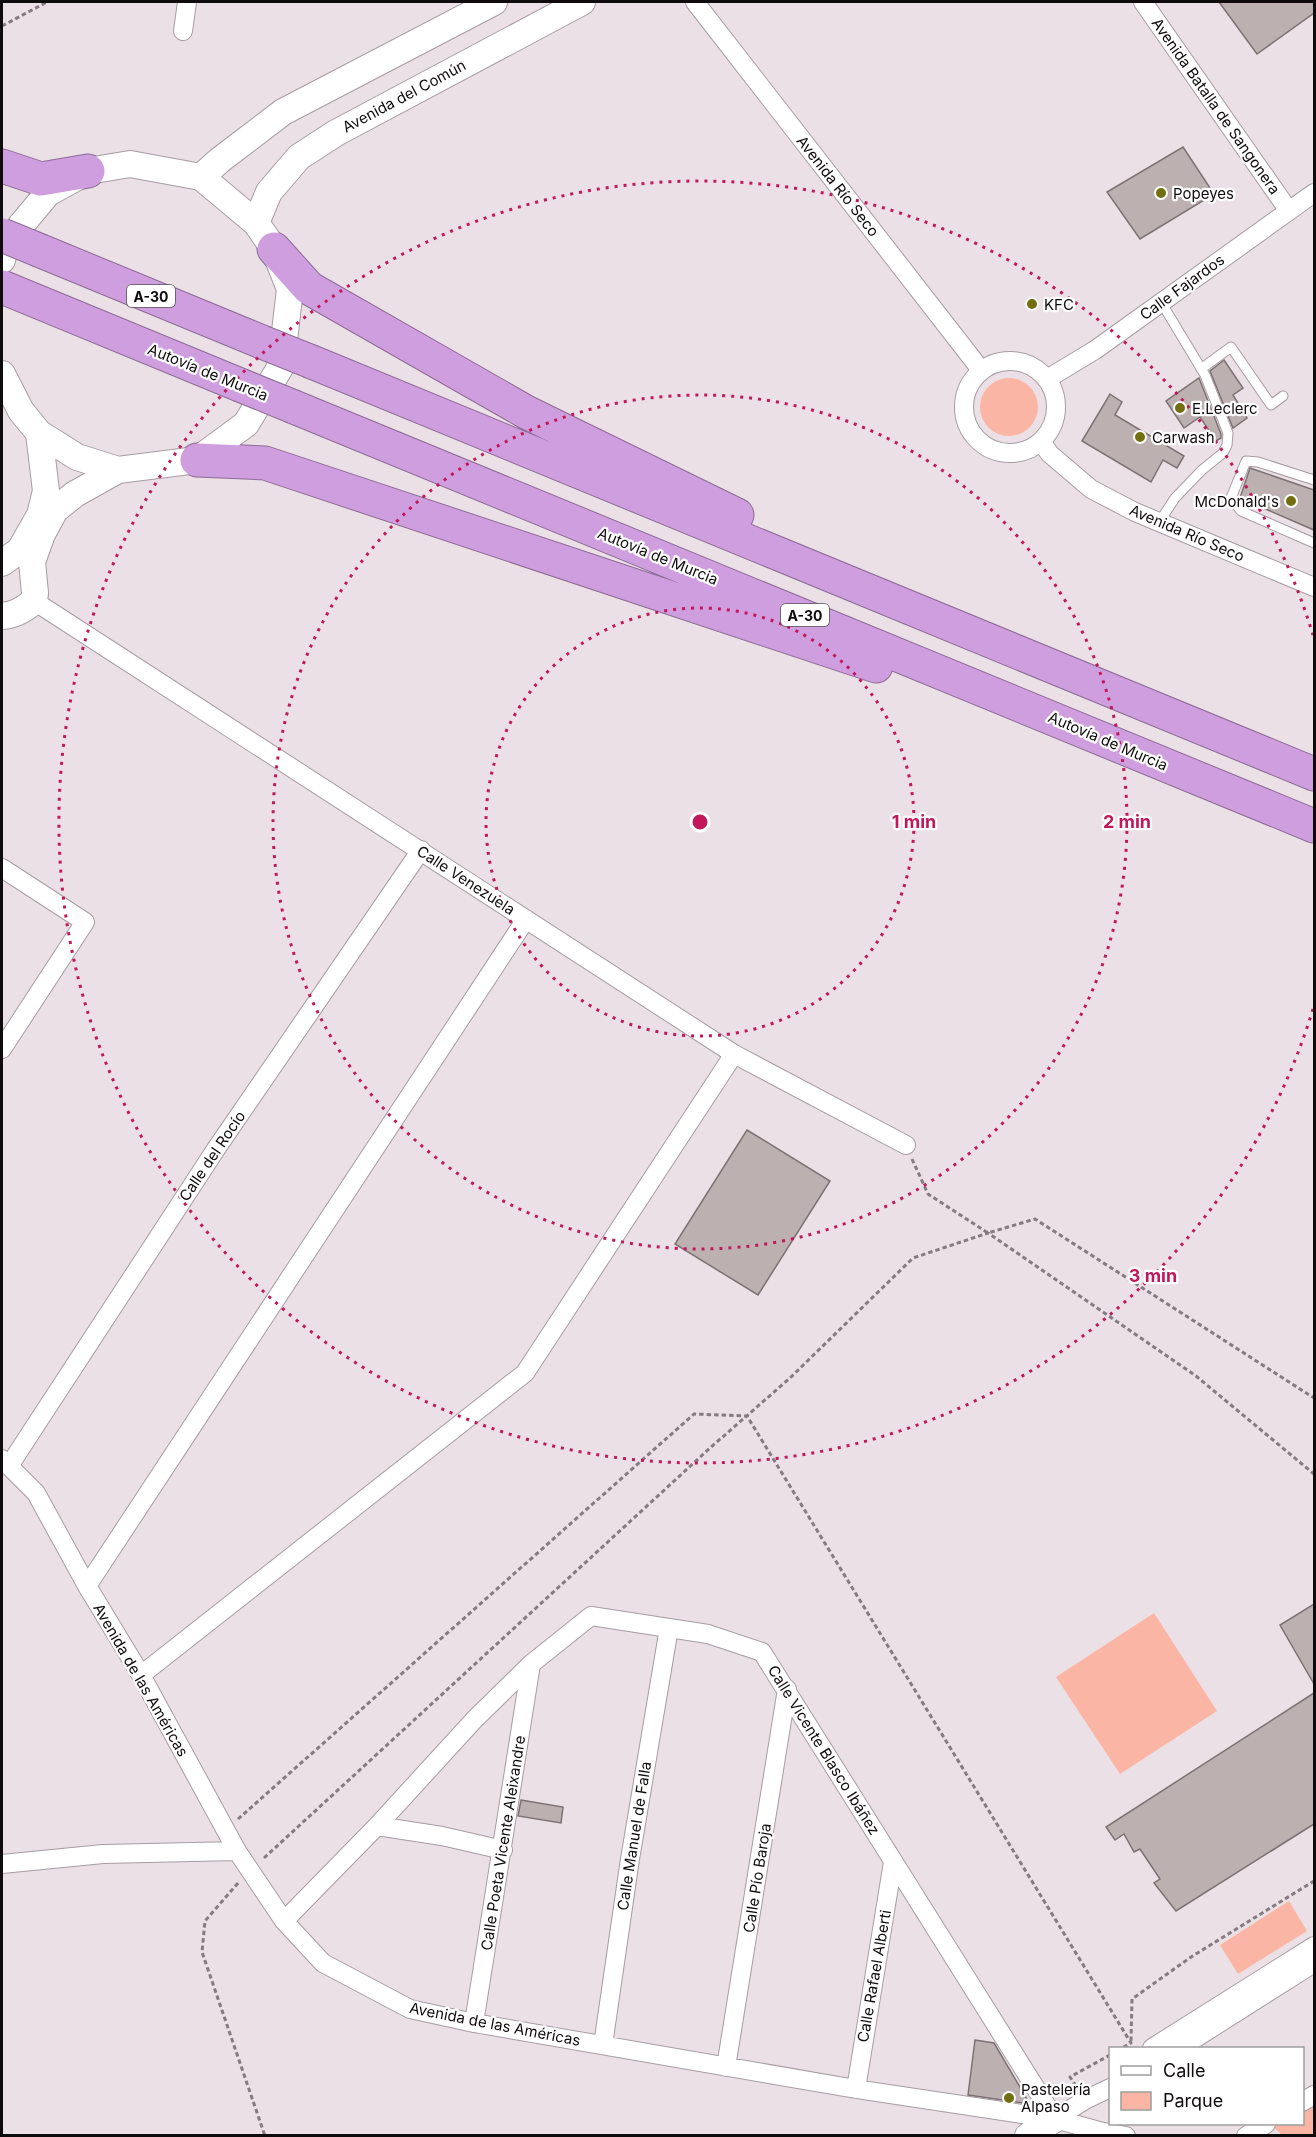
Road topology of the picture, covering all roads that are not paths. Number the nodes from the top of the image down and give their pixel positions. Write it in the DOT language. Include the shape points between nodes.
graph roads {
  1 [pos="187,2"];
  2 [pos="494,2"];
  3 [pos="582,2"];
  4 [pos="695,2"];
  5 [pos="1143,2"];
  6 [pos="183,31"];
  7 [pos="2,166"];
  8 [pos="88,171"];
  9 [pos="201,177"];
  10 [pos="1314,193"];
  11 [pos="1289,211"];
  12 [pos="2,235"];
  13 [pos="265,236"];
  14 [pos="2,260"];
  15 [pos="13,292"];
  16 [pos="1161,302"];
  17 [pos="1201,369"];
  18 [pos="981,370"];
  19 [pos="2,374"];
  20 [pos="1047,379"];
  21 [pos="1283,396"];
  22 [pos="39,433"];
  23 [pos="1041,442"];
  24 [pos="197,459"];
  25 [pos="118,470"];
  26 [pos="1314,480"];
  27 [pos="1160,521"];
  28 [pos="1314,543"];
  29 [pos="2,563"];
  30 [pos="1314,587"];
  31 [pos="34,601"];
  32 [pos="2,616"];
  33 [pos="1033,658"];
  34 [pos="1134,752"];
  35 [pos="1314,774"];
  36 [pos="1314,826"];
  37 [pos="421,850"];
  38 [pos="2,868"];
  39 [pos="526,919"];
  40 [pos="2,1049"];
  41 [pos="734,1054"];
  42 [pos="906,1144"];
  43 [pos="5,1462"];
  44 [pos="87,1586"];
  45 [pos="669,1628"];
  46 [pos="531,1664"];
  47 [pos="141,1675"];
  48 [pos="788,1689"];
  49 [pos="377,1826"];
  50 [pos="503,1850"];
  51 [pos="237,1851"];
  52 [pos="893,1862"];
  53 [pos="2,1864"];
  54 [pos="284,1921"];
  55 [pos="1314,1946"];
  56 [pos="1314,1962"];
  57 [pos="474,2023"];
  58 [pos="603,2045"];
  59 [pos="1155,2047"];
  60 [pos="1183,2047"];
  61 [pos="726,2067"];
  62 [pos="1109,2079"];
  63 [pos="1109,2088"];
  64 [pos="856,2089"];
  65 [pos="1085,2100"];
  66 [pos="1055,2119"];
  67 [pos="1264,2125"];
  68 [pos="1028,2136"];
  69 [pos="1126,2136"];
  70 [pos="1246,2136"];
  1 -- 6 [label="street"];
  2 -- 9 [label="street" via="283,112"];
  3 -- 13 [label="street, Avenida del Común" via="336,133 299,157 269,192"];
  4 -- 18 [label="street, Avenida Río Seco"];
  5 -- 11 [label="street, Avenida Batalla de Sangonera"];
  7 -- 8 [label="highway" via="41,179"];
  8 -- 9 [label="street" via="130,164"];
  8 -- 14 [label="street" via="48,193 7,242"];
  9 -- 13 [label="street"];
  10 -- 11 [label="street, Calle Fajardos"];
  11 -- 16 [label="street, Calle Fajardos"];
  12 -- 33 [label="highway, A-30, bridge"];
  13 -- 24 [label="street" via="290,289 280,366 246,424"];
  13 -- 33 [label="highway" via="309,288 526,412"];
  15 -- 34 [label="highway, Autovía de Murcia / A-30, bridge"];
  16 -- 17 [label="lane"];
  16 -- 20 [label="street, Calle Fajardos"];
  17 -- 21 [label="lane" via="1231,347 1271,405"];
  17 -- 27 [label="lane" via="1226,423 1227,445 1175,498"];
  18 -- 20 [label="street" via="994,363 1016,362 1036,369"];
  18 -- 23 [label="street" via="971,381 963,409 973,437 985,447 1013,454"];
  19 -- 22 [label="street" via="21,411"];
  20 -- 23 [label="street" via="1057,407 1052,426"];
  22 -- 25 [label="street" via="77,457"];
  22 -- 29 [label="street" via="46,491 39,515 20,550"];
  23 -- 27 [label="street, Avenida Río Seco" via="1091,489"];
  24 -- 25 [label="street"];
  24 -- 34 [label="highway" via="265,463"];
  25 -- 31 [label="street" via="55,510 33,562"];
  26 -- 28 [label="lane" via="1246,461 1230,498 1241,511"];
  27 -- 30 [label="street, Avenida Río Seco"];
  31 -- 32 [label="street" via="12,615"];
  31 -- 37 [label="street, Calle Venezuela"];
  33 -- 35 [label="highway, A-30"];
  34 -- 36 [label="highway, Autovía de Murcia / A-30"];
  37 -- 39 [label="street, Calle Venezuela"];
  37 -- 43 [label="street, Calle del Rocío"];
  38 -- 40 [label="street" via="85,922"];
  39 -- 41 [label="street, Calle Venezuela"];
  39 -- 44 [label="street"];
  41 -- 42 [label="street, Calle Venezuela"];
  41 -- 47 [label="street" via="525,1373"];
  43 -- 44 [label="street, Avenida de las Américas" via="36,1493"];
  44 -- 47 [label="street, Avenida de las Américas"];
  45 -- 46 [label="street, Calle Vicente Blasco Ibáñez" via="591,1616"];
  45 -- 48 [label="street, Calle Vicente Blasco Ibáñez" via="708,1634 762,1652"];
  45 -- 58 [label="street, Calle Manuel de Falla"];
  46 -- 49 [label="street, Calle Vicente Blasco Ibáñez"];
  46 -- 50 [label="street, Calle Poeta Vicente Aleixandre"];
  47 -- 51 [label="street, Avenida de las Américas"];
  48 -- 52 [label="street, Calle Vicente Blasco Ibáñez"];
  48 -- 61 [label="street, Calle Pío Baroja"];
  49 -- 50 [label="street"];
  49 -- 54 [label="street, Calle Vicente Blasco Ibáñez"];
  50 -- 57 [label="street, Calle Poeta Vicente Aleixandre"];
  51 -- 53 [label="street" via="103,1854"];
  51 -- 54 [label="street, Avenida de las Américas"];
  52 -- 64 [label="street, Calle Rafael Alberti"];
  52 -- 66 [label="street, Calle Vicente Blasco Ibáñez"];
  54 -- 57 [label="street, Avenida de las Américas" via="323,1963 411,2009"];
  55 -- 59 [label="street"];
  56 -- 60 [label="street"];
  57 -- 58 [label="street, Avenida de las Américas"];
  58 -- 61 [label="street, Avenida de las Américas"];
  61 -- 64 [label="street, Avenida de las Américas"];
  62 -- 65 [label="street"];
  63 -- 65 [label="street"];
  64 -- 66 [label="street, Avenida de las Américas"];
  65 -- 66 [label="street"];
  66 -- 68 [label="street"];
  66 -- 69 [label="street, Avenida de las Américas"];
  67 -- 70 [label="street"];
}
